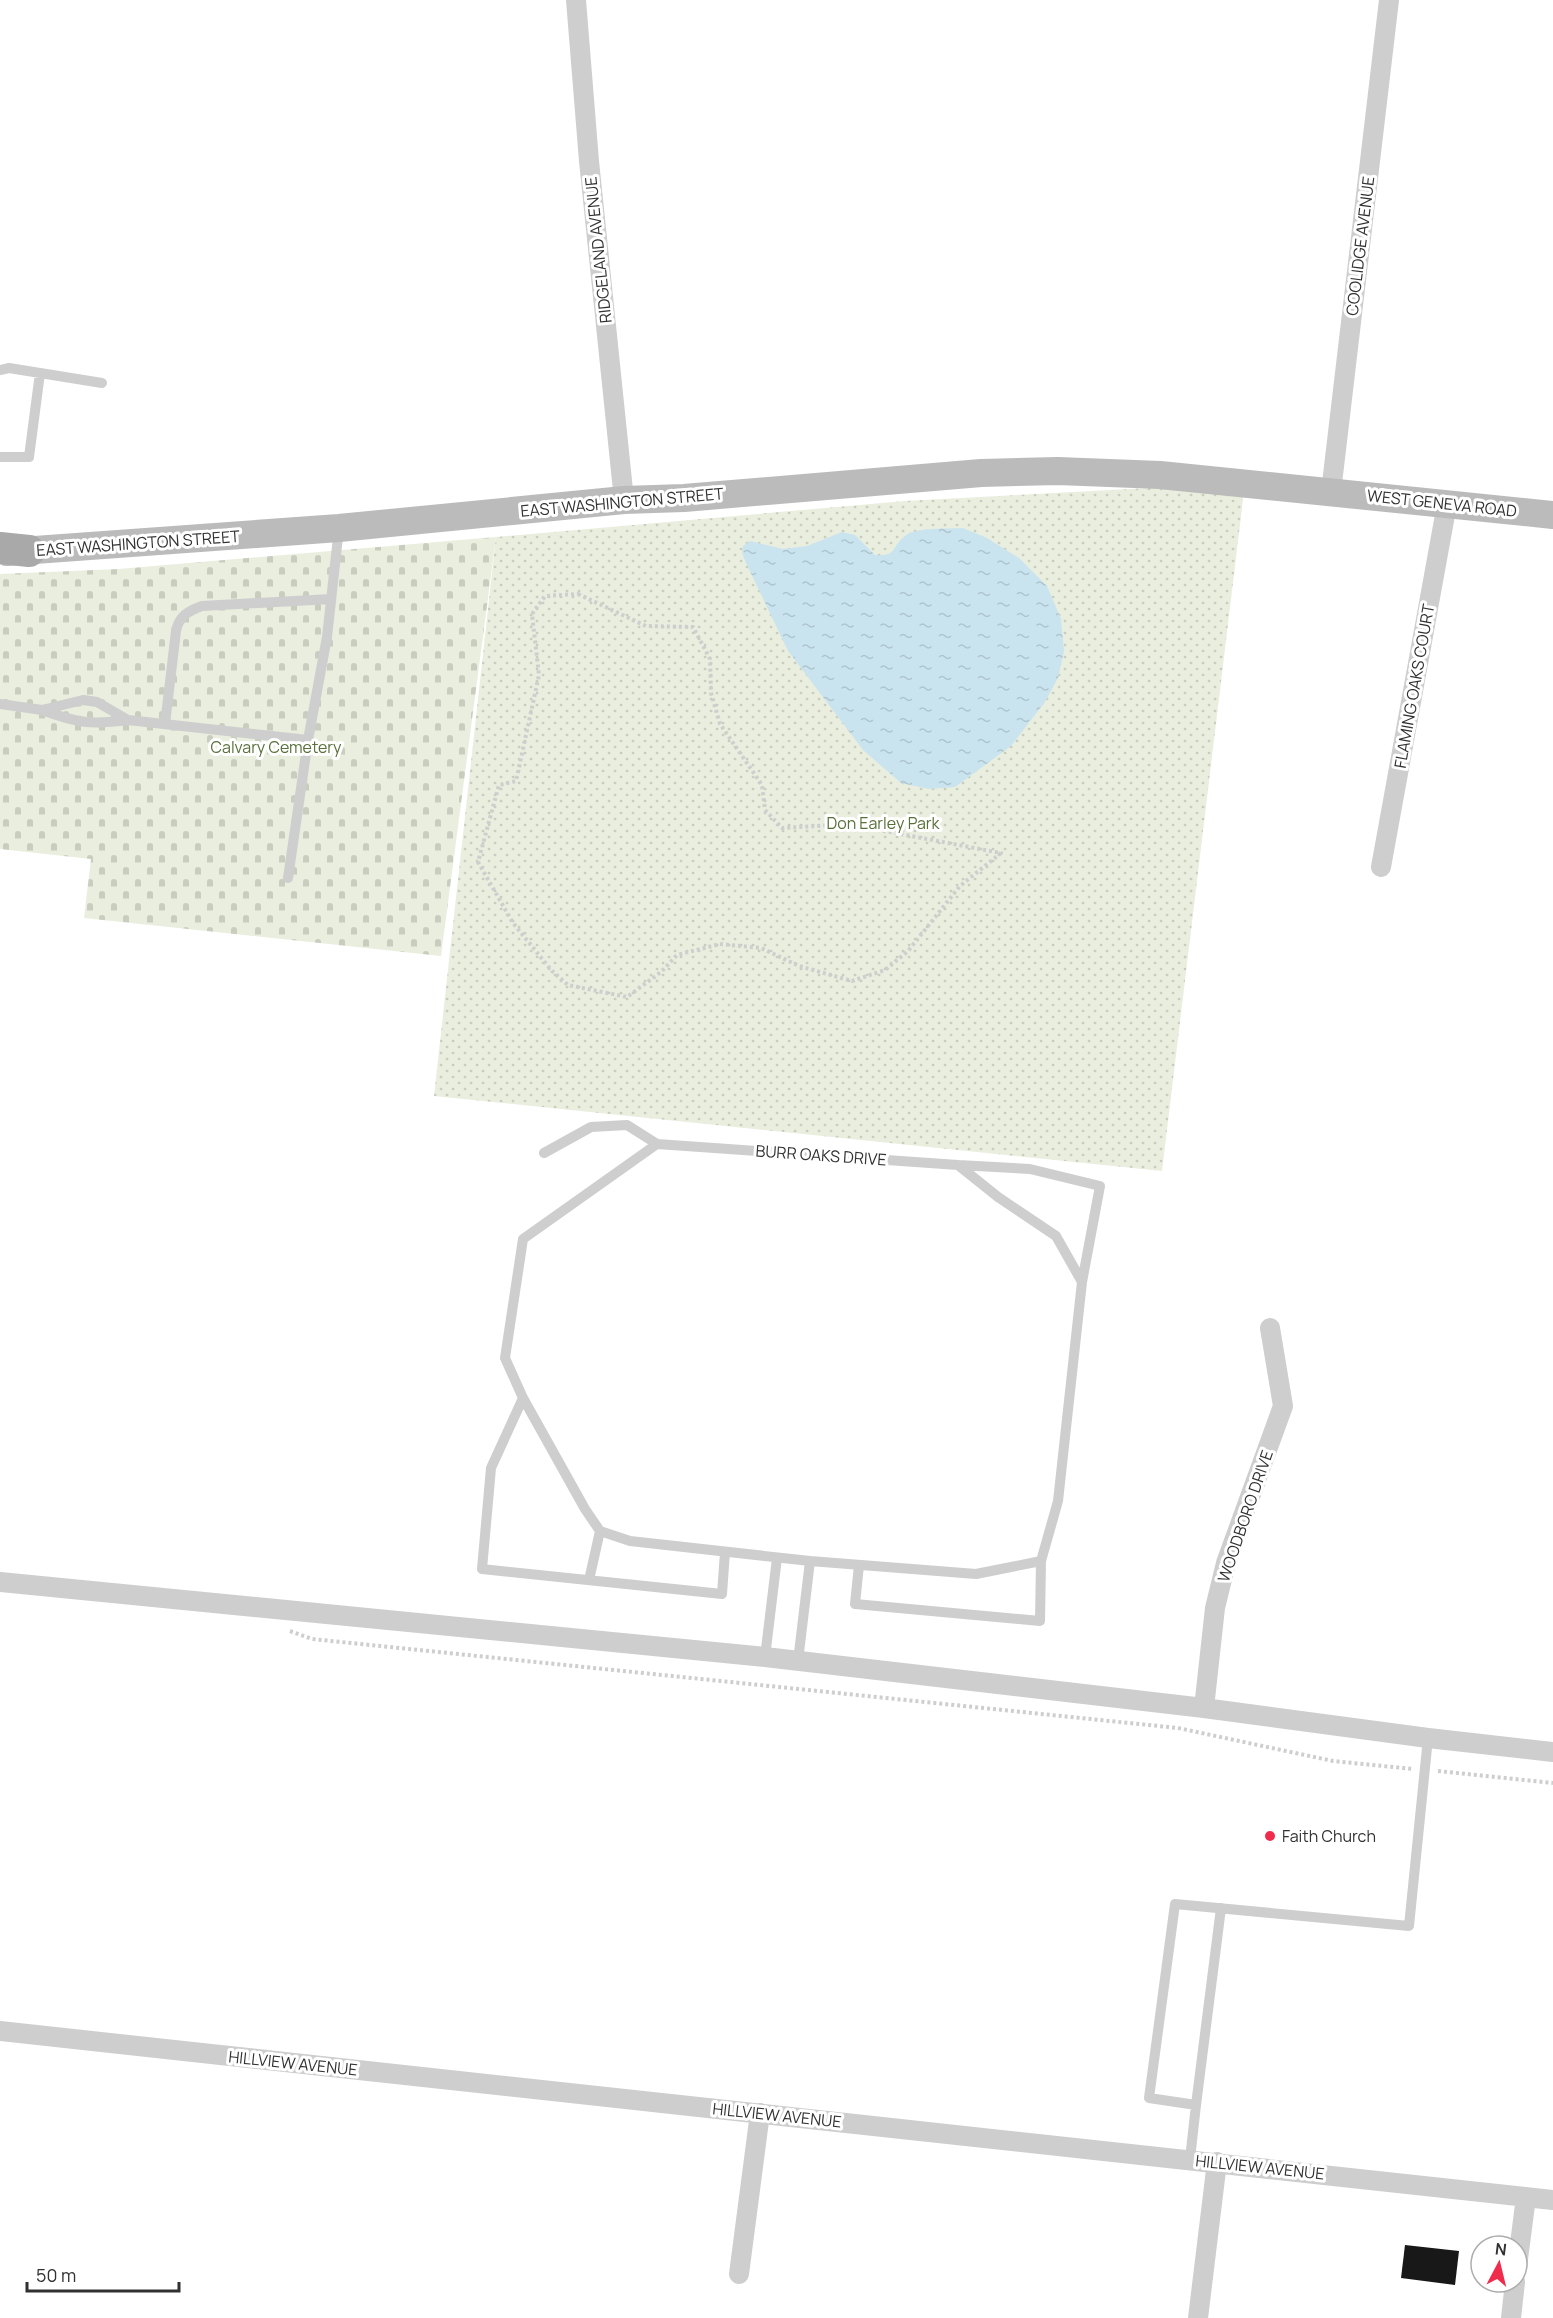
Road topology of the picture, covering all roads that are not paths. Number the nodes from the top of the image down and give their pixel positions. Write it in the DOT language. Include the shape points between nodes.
graph roads {
  1 [pos="576,0"];
  2 [pos="1389,0"];
  3 [pos="0,370"];
  4 [pos="40,373"];
  5 [pos="102,383"];
  6 [pos="0,457"];
  7 [pos="1331,492"];
  8 [pos="624,500"];
  9 [pos="1447,504"];
  10 [pos="1553,515"];
  11 [pos="339,528"];
  12 [pos="10,550"];
  13 [pos="331,599"];
  14 [pos="0,704"];
  15 [pos="42,710"];
  16 [pos="128,720"];
  17 [pos="165,724"];
  18 [pos="308,740"];
  19 [pos="1381,867"];
  20 [pos="288,878"];
  21 [pos="657,1144"];
  22 [pos="544,1153"];
  23 [pos="958,1165"];
  24 [pos="1082,1282"];
  25 [pos="1270,1328"];
  26 [pos="523,1398"];
  27 [pos="600,1531"];
  28 [pos="725,1552"];
  29 [pos="777,1558"];
  30 [pos="810,1561"];
  31 [pos="1041,1561"];
  32 [pos="858,1565"];
  33 [pos="589,1580"];
  34 [pos="0,1582"];
  35 [pos="765,1657"];
  36 [pos="798,1661"];
  37 [pos="1204,1707"];
  38 [pos="1428,1738"];
  39 [pos="1553,1752"];
  40 [pos="1221,1908"];
  41 [pos="0,2031"];
  42 [pos="1196,2105"];
  43 [pos="760,2114"];
  44 [pos="1190,2159"];
  45 [pos="1217,2162"];
  46 [pos="1526,2197"];
  47 [pos="1553,2200"];
  48 [pos="1521,2234"];
  49 [pos="739,2274"];
  50 [pos="1514,2294"];
  51 [pos="1198,2318"];
  52 [pos="1511,2318"];
  1 -- 8 [label="street, RIDGELAND AVENUE"];
  2 -- 7 [label="street, COOLIDGE AVENUE"];
  3 -- 4 [label="lane"];
  4 -- 5 [label="lane"];
  4 -- 6 [label="lane" via="29,457"];
  7 -- 8 [label="main road, EAST WASHINGTON STREET" via="1160,475 1058,471"];
  7 -- 9 [label="main road, WEST GENEVA ROAD"];
  8 -- 11 [label="main road, EAST WASHINGTON STREET"];
  9 -- 10 [label="main road, WEST GENEVA ROAD"];
  9 -- 19 [label="street, FLAMING OAKS COURT"];
  11 -- 12 [label="main road, EAST WASHINGTON STREET"];
  11 -- 13 [label="lane"];
  13 -- 17 [label="lane" via="202,606 183,615 177,622"];
  13 -- 18 [label="lane"];
  14 -- 15 [label="lane"];
  15 -- 16 [label="lane" via="91,724"];
  15 -- 16 [label="lane" via="84,700 97,702"];
  16 -- 17 [label="lane"];
  17 -- 18 [label="lane"];
  18 -- 20 [label="lane"];
  21 -- 22 [label="lane" via="627,1125 591,1127"];
  21 -- 23 [label="lane, BURR OAKS DRIVE"];
  21 -- 26 [label="lane" via="523,1239 505,1358"];
  23 -- 24 [label="lane" via="1056,1236"];
  23 -- 24 [label="lane, BURR OAKS DRIVE" via="1030,1169 1100,1186"];
  24 -- 31 [label="lane" via="1058,1501"];
  25 -- 37 [label="street, WOODBORO DRIVE" via="1283,1406 1226,1563 1215,1608"];
  26 -- 27 [label="lane"];
  26 -- 33 [label="lane" via="491,1468 482,1569"];
  27 -- 28 [label="lane" via="630,1541"];
  27 -- 33 [label="lane"];
  28 -- 29 [label="lane"];
  28 -- 33 [label="lane" via="722,1594"];
  29 -- 30 [label="lane"];
  29 -- 35 [label="lane"];
  30 -- 32 [label="lane"];
  30 -- 36 [label="lane"];
  31 -- 32 [label="lane" via="976,1574"];
  31 -- 32 [label="lane" via="1040,1621 855,1604"];
  34 -- 35 [label="street"];
  35 -- 36 [label="street"];
  36 -- 37 [label="street"];
  37 -- 38 [label="street"];
  38 -- 39 [label="street"];
  38 -- 40 [label="lane" via="1409,1926"];
  40 -- 42 [label="lane"];
  40 -- 42 [label="lane" via="1175,1904 1149,2098"];
  41 -- 43 [label="street, HILLVIEW AVENUE"];
  42 -- 44 [label="lane"];
  43 -- 44 [label="street, HILLVIEW AVENUE"];
  43 -- 49 [label="street"];
  44 -- 45 [label="street, HILLVIEW AVENUE"];
  45 -- 46 [label="street, HILLVIEW AVENUE"];
  45 -- 51 [label="street"];
  46 -- 47 [label="street, HILLVIEW AVENUE"];
  46 -- 48 [label="street"];
  50 -- 52 [label="street"];
}
